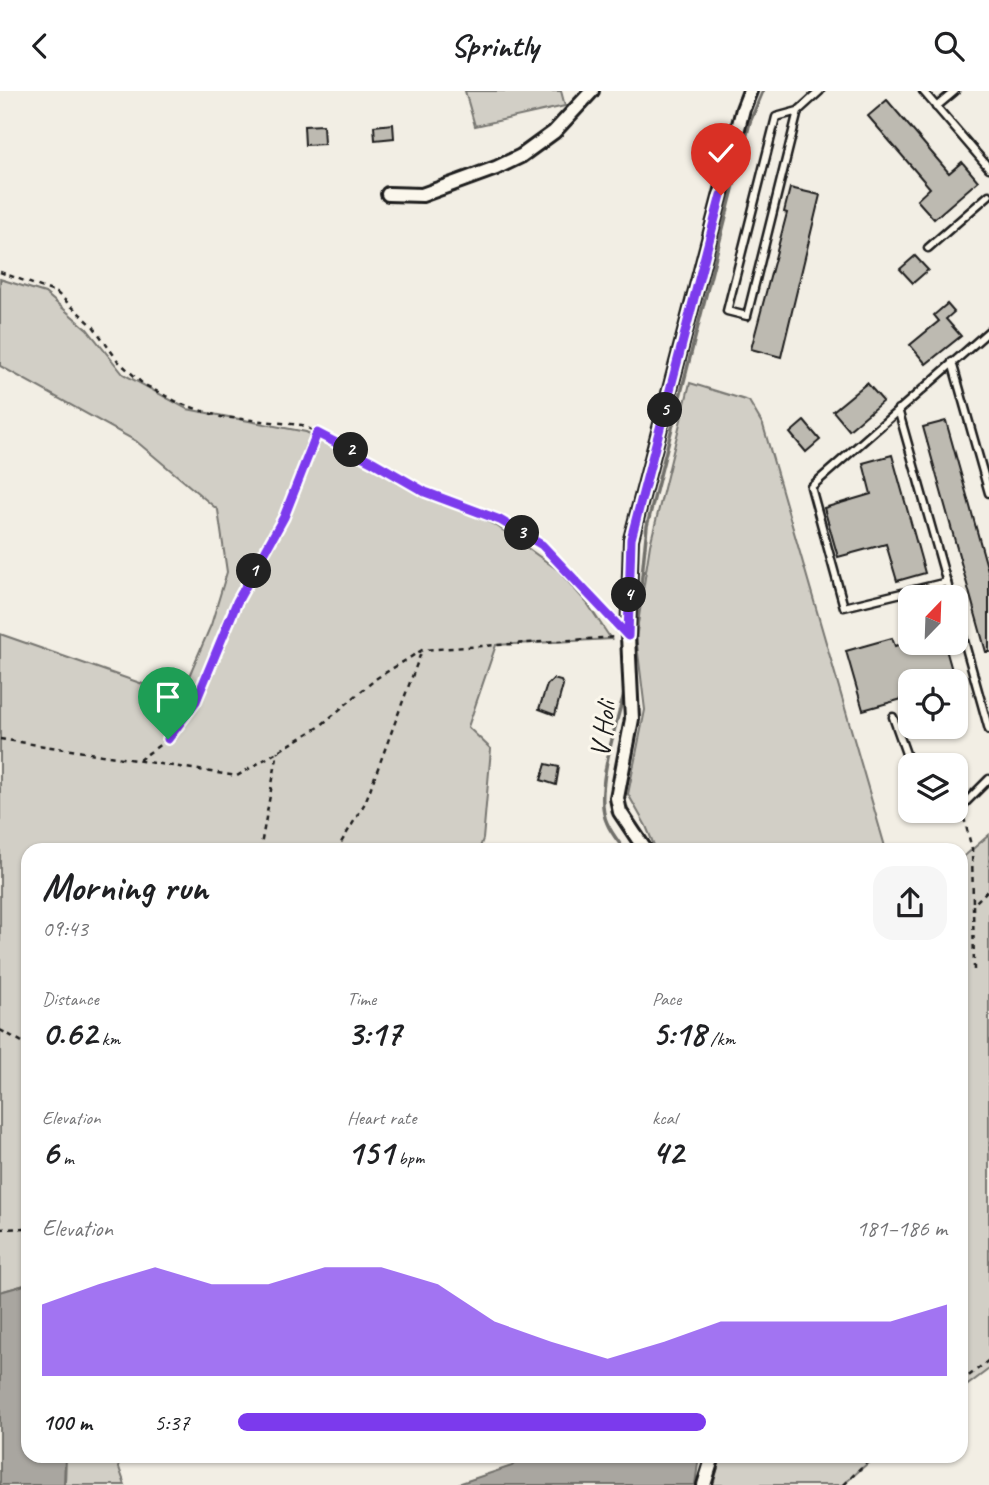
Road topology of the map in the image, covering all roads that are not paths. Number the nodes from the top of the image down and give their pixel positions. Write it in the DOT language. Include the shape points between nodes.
graph roads {
  1 [pos="592,91"];
  2 [pos="750,91"];
  3 [pos="820,91"];
  4 [pos="923,91"];
  5 [pos="955,91"];
  6 [pos="936,107"];
  7 [pos="798,111"];
  8 [pos="989,168"];
  9 [pos="388,194"];
  10 [pos="989,195"];
  11 [pos="928,248"];
  12 [pos="989,331"];
  13 [pos="952,362"];
  14 [pos="898,409"];
  15 [pos="989,493"];
  16 [pos="947,582"];
  17 [pos="948,585"];
  18 [pos="968,655"];
  19 [pos="893,717"];
  20 [pos="989,730"];
  21 [pos="906,753"];
  22 [pos="989,779"];
  23 [pos="968,801"];
  24 [pos="640,843"];
  25 [pos="711,1463"];
  26 [pos="704,1485"];
  1 -- 9 [label="street" via="554,132 521,156 422,195"];
  2 -- 24 [label="street, V Holi" via="631,539 628,636 632,719 617,797 620,812"];
  3 -- 7 [label="lane"];
  4 -- 6 [label="lane"];
  5 -- 6 [label="lane"];
  6 -- 8 [label="lane"];
  7 -- 7 [label="lane" via="747,316 727,311 776,117"];
  10 -- 11 [label="lane"];
  12 -- 13 [label="lane"];
  13 -- 14 [label="lane"];
  13 -- 15 [label="lane"];
  14 -- 16 [label="lane"];
  14 -- 16 [label="lane" via="811,487 844,607"];
  16 -- 17 [label="lane"];
  18 -- 20 [label="lane"];
  19 -- 21 [label="lane"];
  22 -- 23 [label="lane"];
  25 -- 26 [label="street"];
}
